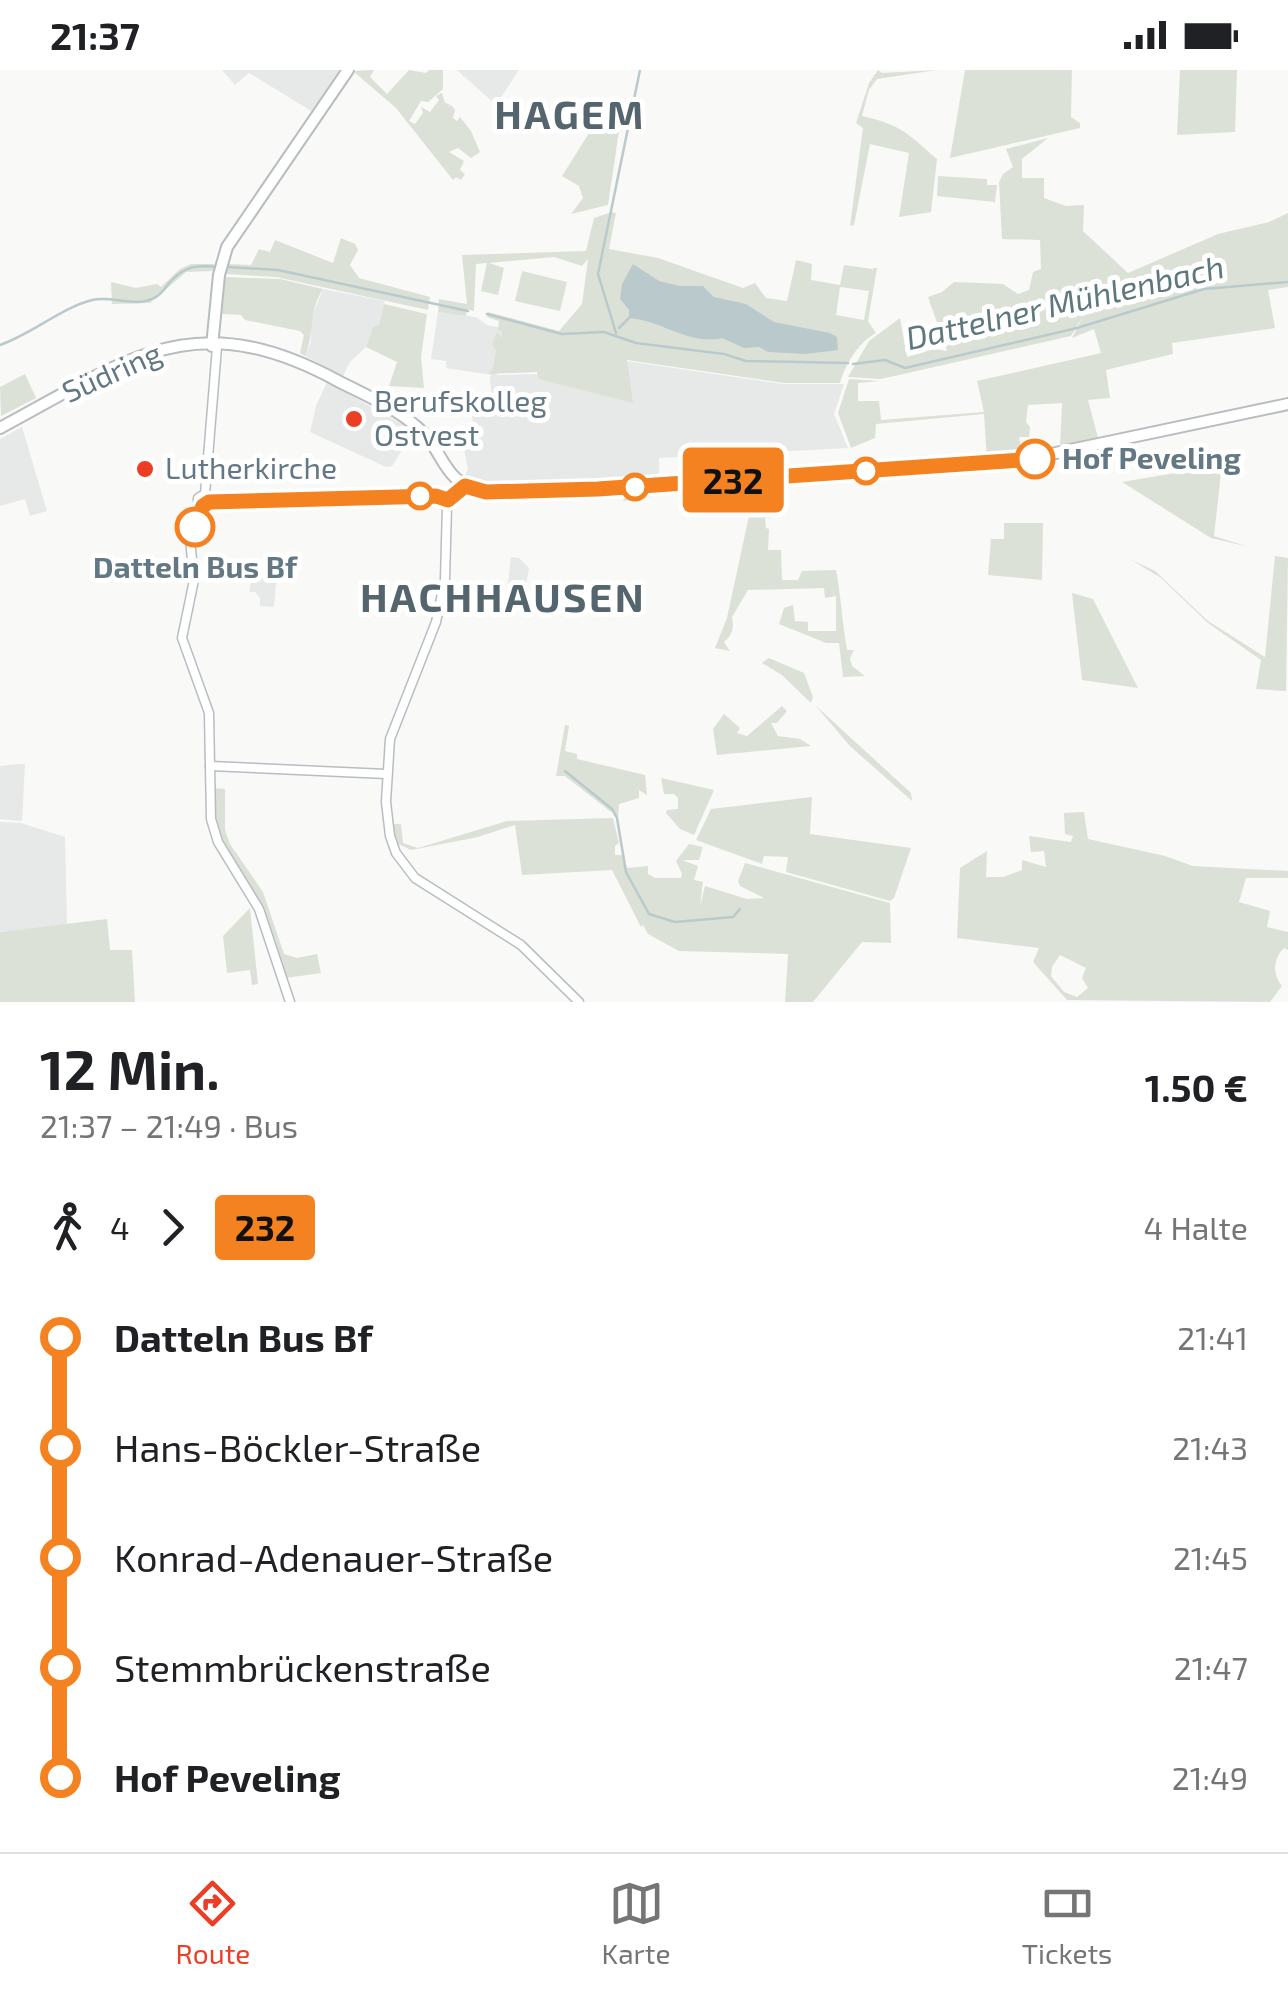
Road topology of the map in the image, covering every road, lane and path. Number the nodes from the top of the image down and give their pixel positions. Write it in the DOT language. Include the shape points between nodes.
graph roads {
  1 [pos="348,70"];
  2 [pos="217,298"];
  3 [pos="213,326"];
  4 [pos="186,344"];
  5 [pos="214,345"];
  6 [pos="1288,404"];
  7 [pos="0,431"];
  8 [pos="463,485"];
  9 [pos="448,500"];
  10 [pos="204,502"];
  11 [pos="210,766"];
  12 [pos="387,770"];
  13 [pos="368,772"];
  14 [pos="386,786"];
  15 [pos="290,1002"];
  16 [pos="579,1002"];
  1 -- 2 [label="main road" via="226,247"];
  2 -- 3 [label="main road"];
  2 -- 5 [label="main road"];
  3 -- 4 [label="main road"];
  3 -- 5 [label="main road"];
  4 -- 5 [label="main road, Südring"];
  4 -- 7 [label="main road, Südring" via="122,363"];
  5 -- 7 [label="main road, Südring" via="140,361"];
  5 -- 8 [label="main road, Südring" via="255,346 290,357 412,423"];
  5 -- 10 [label="street"];
  6 -- 8 [label="main road" via="1018,462 598,489 486,492"];
  8 -- 9 [label="street"];
  9 -- 10 [label="street"];
  9 -- 12 [label="street" via="444,592 392,731"];
  10 -- 11 [label="street" via="190,538 194,580 182,638 210,712"];
  11 -- 13 [label="street"];
  11 -- 15 [label="street" via="214,832 259,909"];
  12 -- 13 [label="street"];
  12 -- 14 [label="street"];
  13 -- 14 [label="street"];
  14 -- 16 [label="street" via="390,836 405,867 426,888 522,945"];
}
